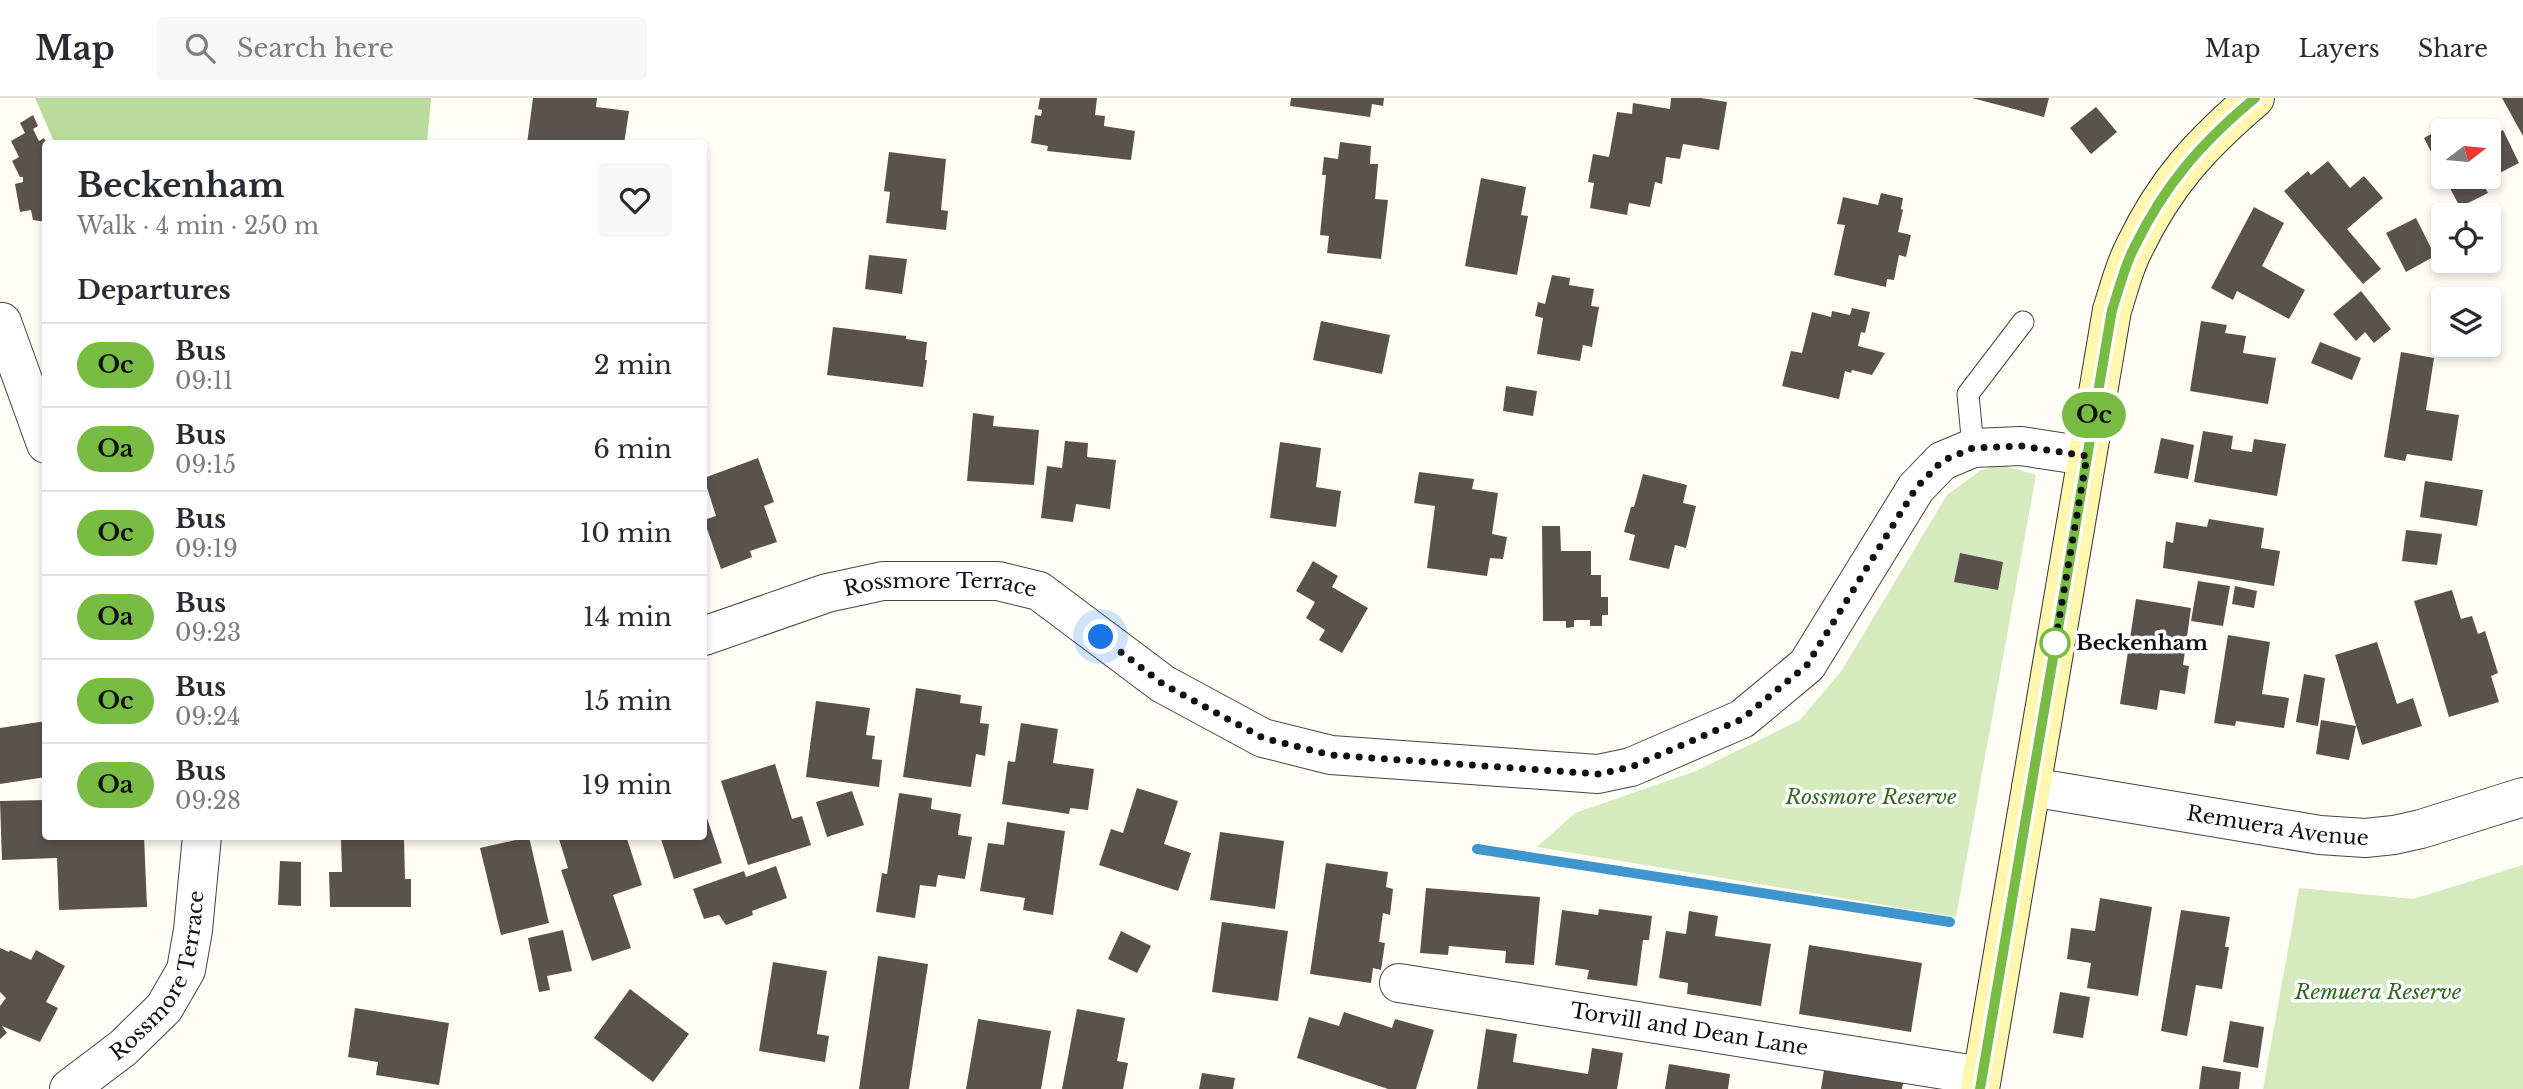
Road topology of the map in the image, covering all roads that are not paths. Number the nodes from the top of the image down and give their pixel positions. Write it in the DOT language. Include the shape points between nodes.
graph roads {
  1 [pos="2255,98"];
  2 [pos="2023,322"];
  3 [pos="0,323"];
  4 [pos="42,433"];
  5 [pos="1973,448"];
  6 [pos="2087,456"];
  7 [pos="707,635"];
  8 [pos="2031,787"];
  9 [pos="2523,797"];
  10 [pos="202,840"];
  11 [pos="1399,983"];
  12 [pos="1981,1083"];
  13 [pos="69,1089"];
  1 -- 6 [label="main road" via="2182,168 2133,250 2112,310"];
  2 -- 5 [label="lane" via="1968,394"];
  3 -- 4 [label="street"];
  5 -- 6 [label="street, Rossmore Terrace" via="2021,446"];
  5 -- 7 [label="street, Rossmore Terrace" via="1942,461 1916,488 1807,665 1742,719 1631,767 1598,774 1331,755 1263,738 1163,684 1039,591 998,581 883,581 827,593"];
  6 -- 8 [label="main road"];
  8 -- 9 [label="street, Remuera Avenue" via="2320,835 2365,838 2421,829"];
  8 -- 12 [label="main road"];
  10 -- 13 [label="street, Rossmore Terrace" via="186,970 164,1008 123,1048"];
  11 -- 12 [label="street, Torvill and Dean Lane"];
}
